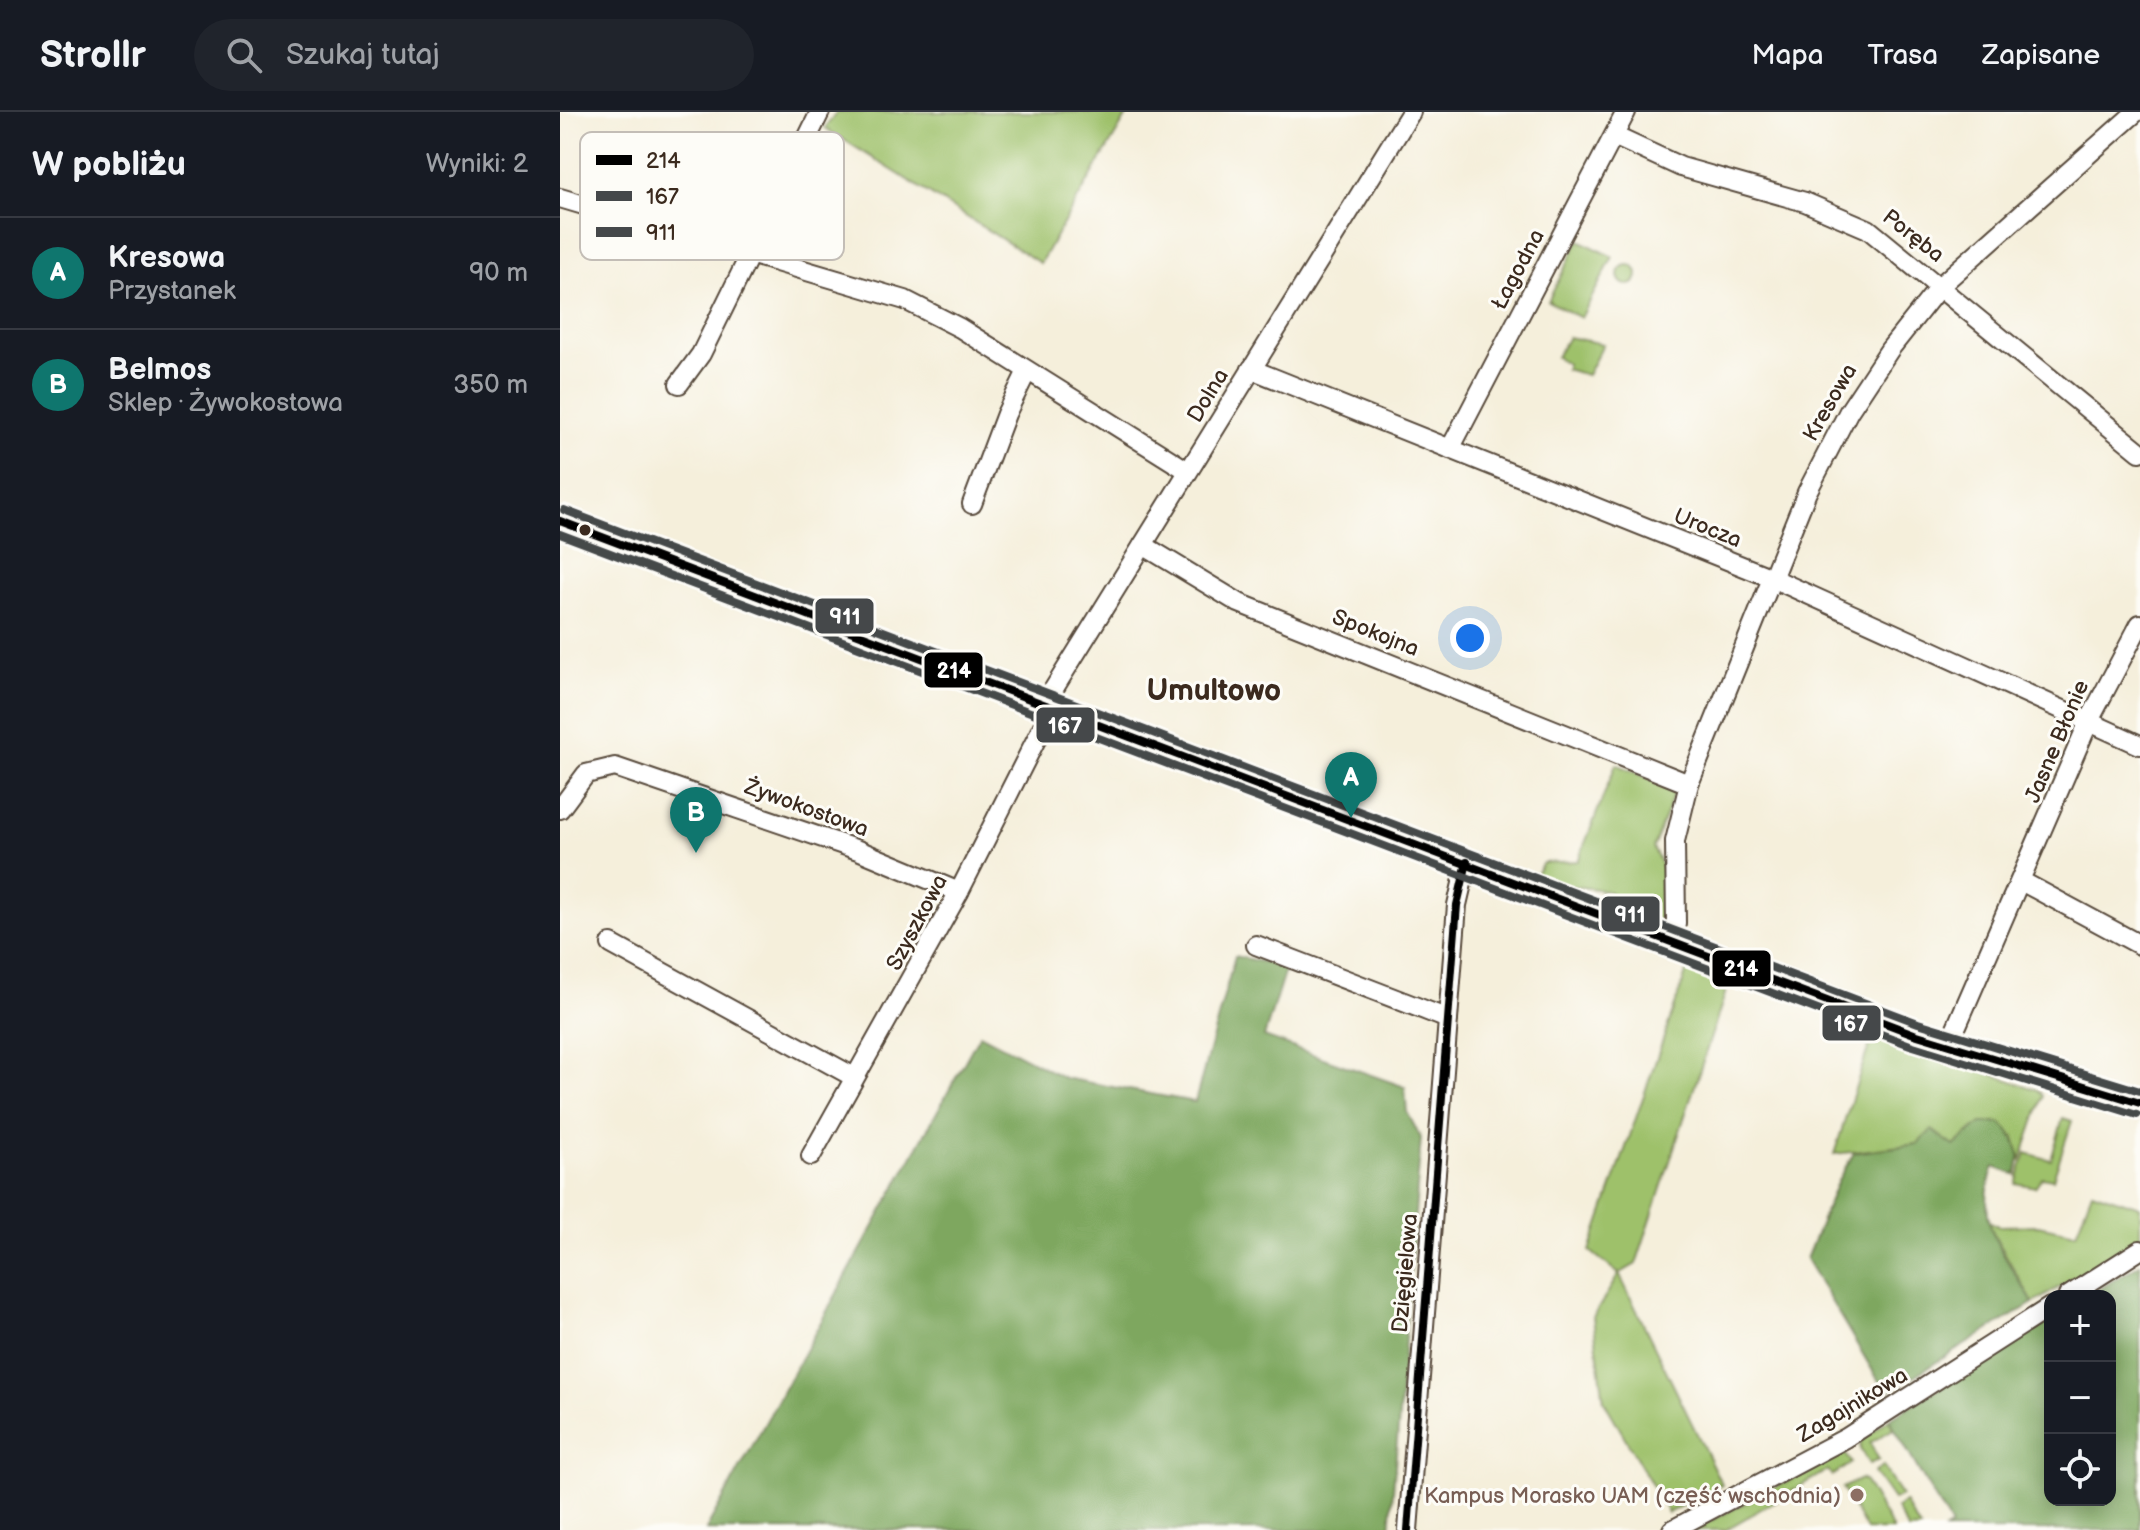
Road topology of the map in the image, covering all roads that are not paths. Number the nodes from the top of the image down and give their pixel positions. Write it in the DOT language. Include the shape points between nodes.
graph roads {
  1 [pos="820,112"];
  2 [pos="1411,112"];
  3 [pos="1626,112"];
  4 [pos="2136,112"];
  5 [pos="810,132"];
  6 [pos="1614,136"];
  7 [pos="560,198"];
  8 [pos="580,204"];
  9 [pos="746,260"];
  10 [pos="778,260"];
  11 [pos="1940,286"];
  12 [pos="1251,369"];
  13 [pos="1027,371"];
  14 [pos="679,384"];
  15 [pos="1450,449"];
  16 [pos="2140,452"];
  17 [pos="1188,471"];
  18 [pos="972,504"];
  19 [pos="560,521"];
  20 [pos="1143,545"];
  21 [pos="1772,578"];
  22 [pos="2140,624"];
  23 [pos="1049,704"];
  24 [pos="2090,719"];
  25 [pos="2140,745"];
  26 [pos="1689,784"];
  27 [pos="560,809"];
  28 [pos="1467,862"];
  29 [pos="2021,881"];
  30 [pos="959,892"];
  31 [pos="1670,940"];
  32 [pos="611,944"];
  33 [pos="1256,945"];
  34 [pos="2140,945"];
  35 [pos="1448,1019"];
  36 [pos="1948,1046"];
  37 [pos="854,1077"];
  38 [pos="2140,1103"];
  39 [pos="811,1156"];
  40 [pos="2140,1250"];
  41 [pos="2077,1290"];
  42 [pos="2044,1311"];
  43 [pos="1408,1530"];
  44 [pos="1672,1530"];
  1 -- 5 [label="street"];
  2 -- 12 [label="street, Dolna"];
  3 -- 6 [label="street, Łagodna"];
  4 -- 11 [label="street, Kresowa"];
  6 -- 11 [label="street, Poręba" via="1681,167 1845,216 1887,241"];
  6 -- 15 [label="street, Łagodna"];
  7 -- 8 [label="street"];
  9 -- 14 [label="street" via="701,354"];
  10 -- 13 [label="street" via="933,312"];
  11 -- 16 [label="street, Poręba"];
  11 -- 21 [label="street, Kresowa" via="1849,411 1807,492"];
  12 -- 15 [label="street, Urocza"];
  12 -- 17 [label="street, Dolna"];
  13 -- 17 [label="street"];
  13 -- 18 [label="street"];
  15 -- 21 [label="street, Urocza"];
  17 -- 20 [label="street, Dolna"];
  19 -- 23 [label="street"];
  20 -- 23 [label="street, Dolna"];
  20 -- 26 [label="street, Spokojna" via="1239,603"];
  21 -- 24 [label="street, Urocza"];
  21 -- 26 [label="street, Kresowa"];
  22 -- 24 [label="street, Jasne Błonie"];
  23 -- 28 [label="street"];
  23 -- 30 [label="street, Szyszkowa"];
  24 -- 25 [label="street, Urocza"];
  24 -- 29 [label="street, Jasne Błonie"];
  26 -- 31 [label="street, Kresowa" via="1675,841 1676,923"];
  27 -- 30 [label="street, Żywokostowa" via="586,774 615,767 858,850"];
  28 -- 31 [label="street"];
  28 -- 35 [label="street, Dzięgielowa" via="1459,888"];
  29 -- 34 [label="street"];
  29 -- 36 [label="street, Jasne Błonie"];
  30 -- 37 [label="street, Szyszkowa"];
  31 -- 36 [label="street"];
  32 -- 37 [label="street"];
  33 -- 35 [label="street"];
  35 -- 43 [label="street, Dzięgielowa"];
  36 -- 38 [label="street"];
  37 -- 39 [label="street, Szyszkowa"];
  40 -- 41 [label="street"];
  42 -- 44 [label="street, Zagajnikowa" via="1846,1438"];
}
